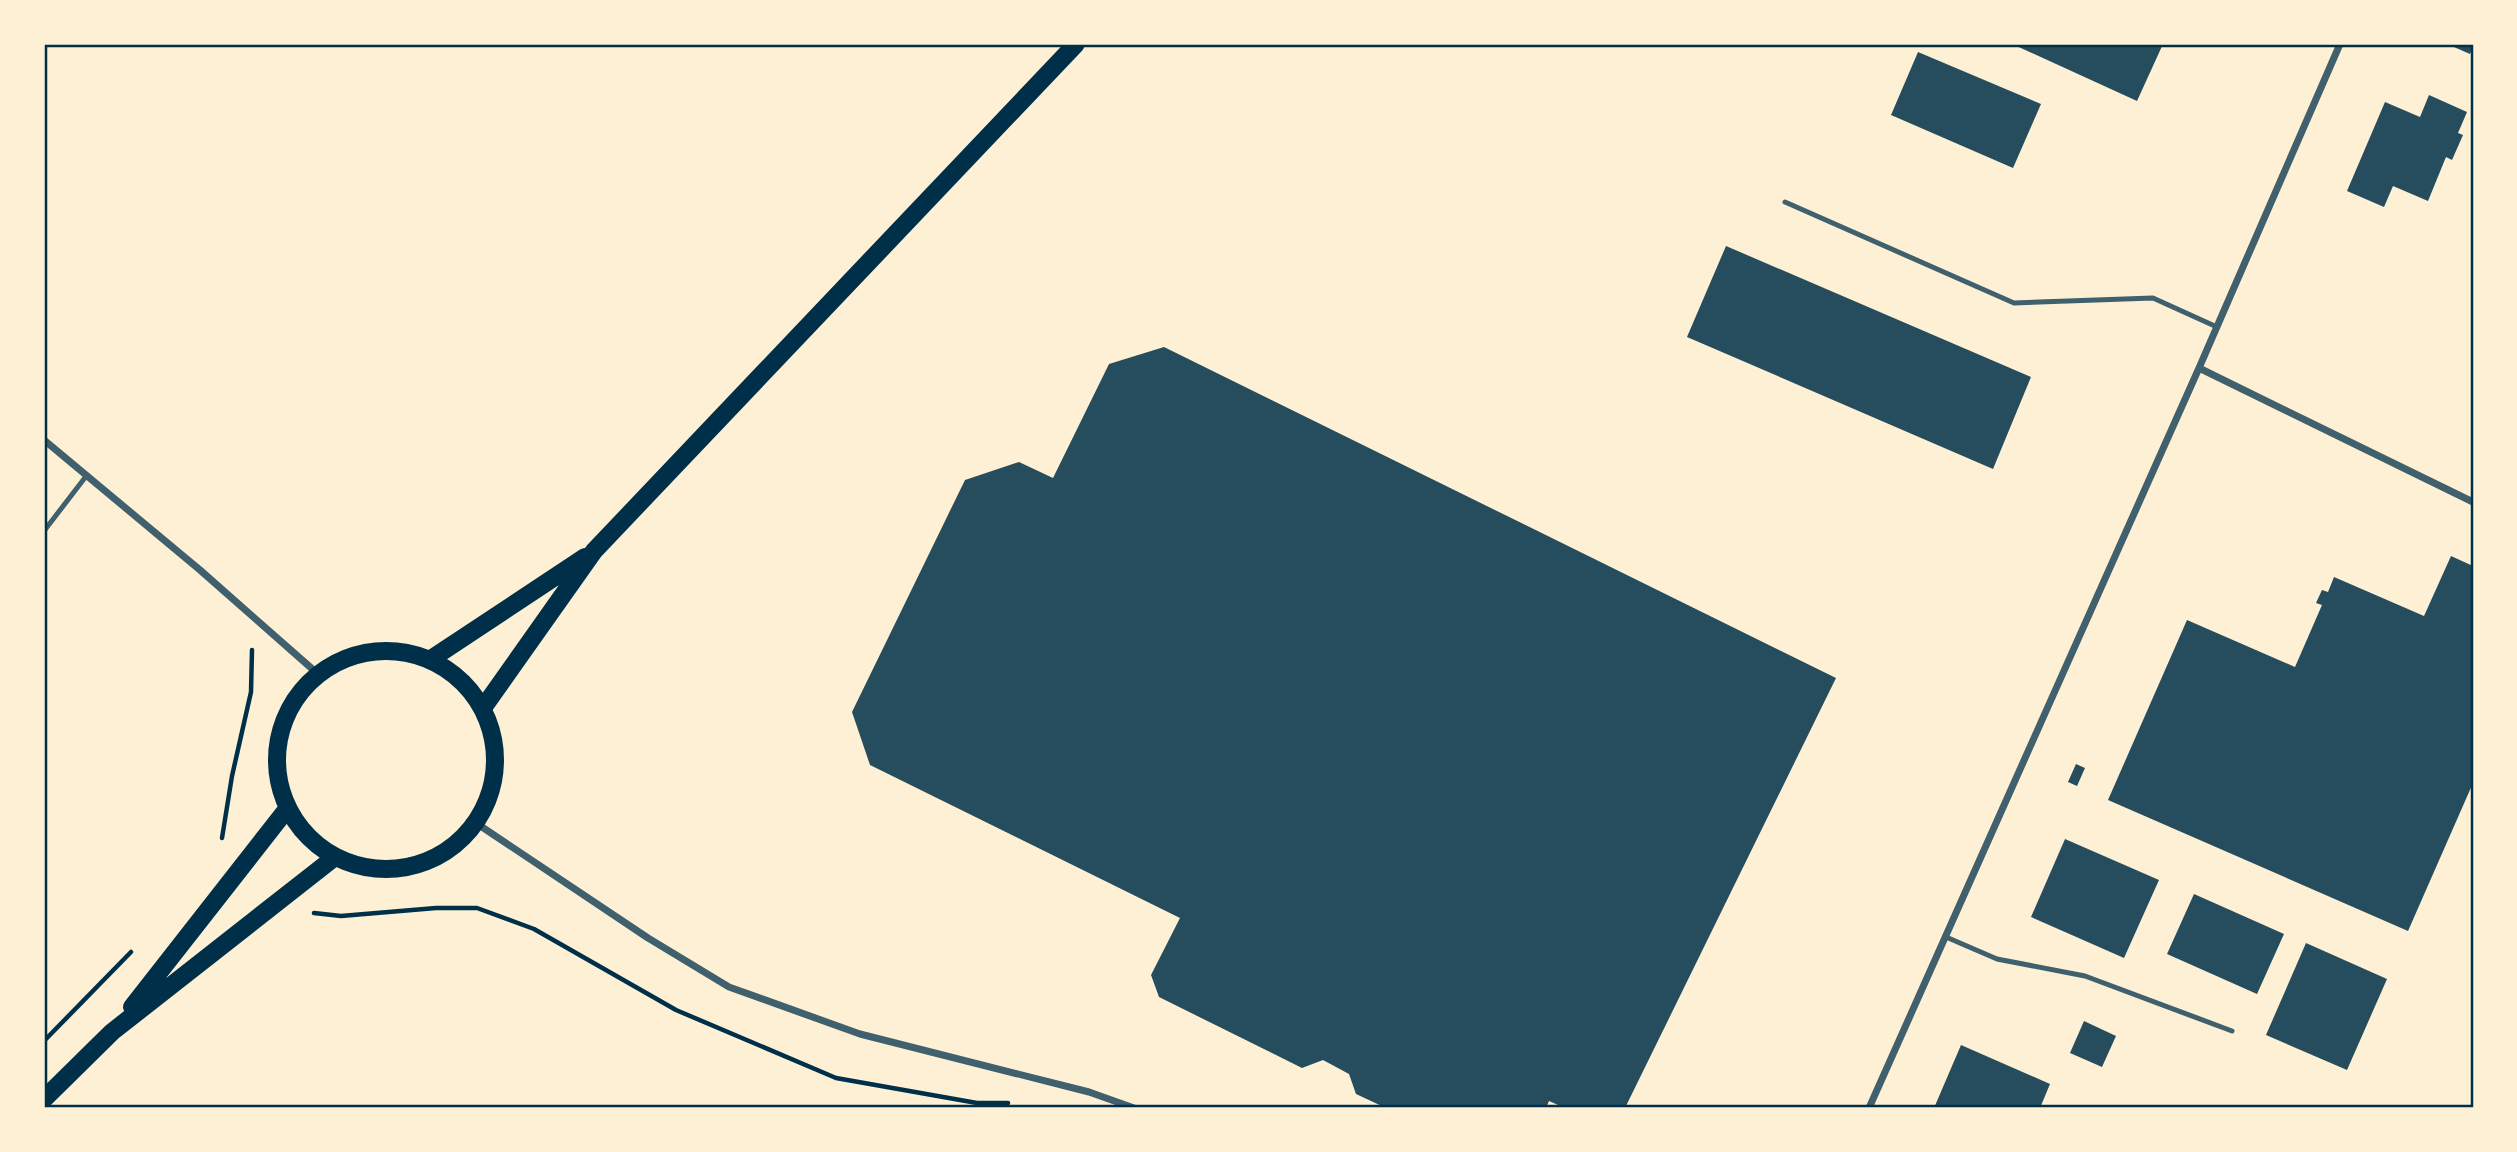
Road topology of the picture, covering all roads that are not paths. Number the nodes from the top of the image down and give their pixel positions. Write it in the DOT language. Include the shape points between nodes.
graph roads {
  1 [pos="1076,44"];
  2 [pos="2340,44"];
  3 [pos="1785,202"];
  4 [pos="2217,327"];
  5 [pos="2200,368"];
  6 [pos="44,440"];
  7 [pos="87,475"];
  8 [pos="2473,502"];
  9 [pos="44,531"];
  10 [pos="594,551"];
  11 [pos="431,659"];
  12 [pos="318,674"];
  13 [pos="483,708"];
  14 [pos="287,809"];
  15 [pos="476,823"];
  16 [pos="335,857"];
  17 [pos="1946,937"];
  18 [pos="2232,1031"];
  19 [pos="112,1032"];
  20 [pos="44,1099"];
  21 [pos="1134,1108"];
  22 [pos="1870,1108"];
  1 -- 10 [label="main road"];
  2 -- 4 [label="street"];
  3 -- 4 [label="lane" via="2014,303 2153,298"];
  4 -- 5 [label="street"];
  5 -- 8 [label="street"];
  5 -- 17 [label="street"];
  6 -- 7 [label="street"];
  7 -- 9 [label="lane"];
  7 -- 12 [label="street"];
  10 -- 11 [label="main road"];
  10 -- 13 [label="main road"];
  11 -- 12 [label="main road" via="384,650 357,654"];
  11 -- 13 [label="main road" via="462,681"];
  12 -- 14 [label="main road" via="291,705 280,731 276,759"];
  13 -- 15 [label="main road" via="495,750 495,775"];
  14 -- 16 [label="main road" via="308,836"];
  14 -- 19 [label="main road"];
  15 -- 16 [label="main road" via="450,849 419,865 371,869"];
  15 -- 21 [label="street" via="729,987 860,1034 1089,1092"];
  16 -- 19 [label="main road"];
  17 -- 18 [label="lane" via="1997,959 2085,976"];
  17 -- 22 [label="street"];
  19 -- 20 [label="main road"];
}
